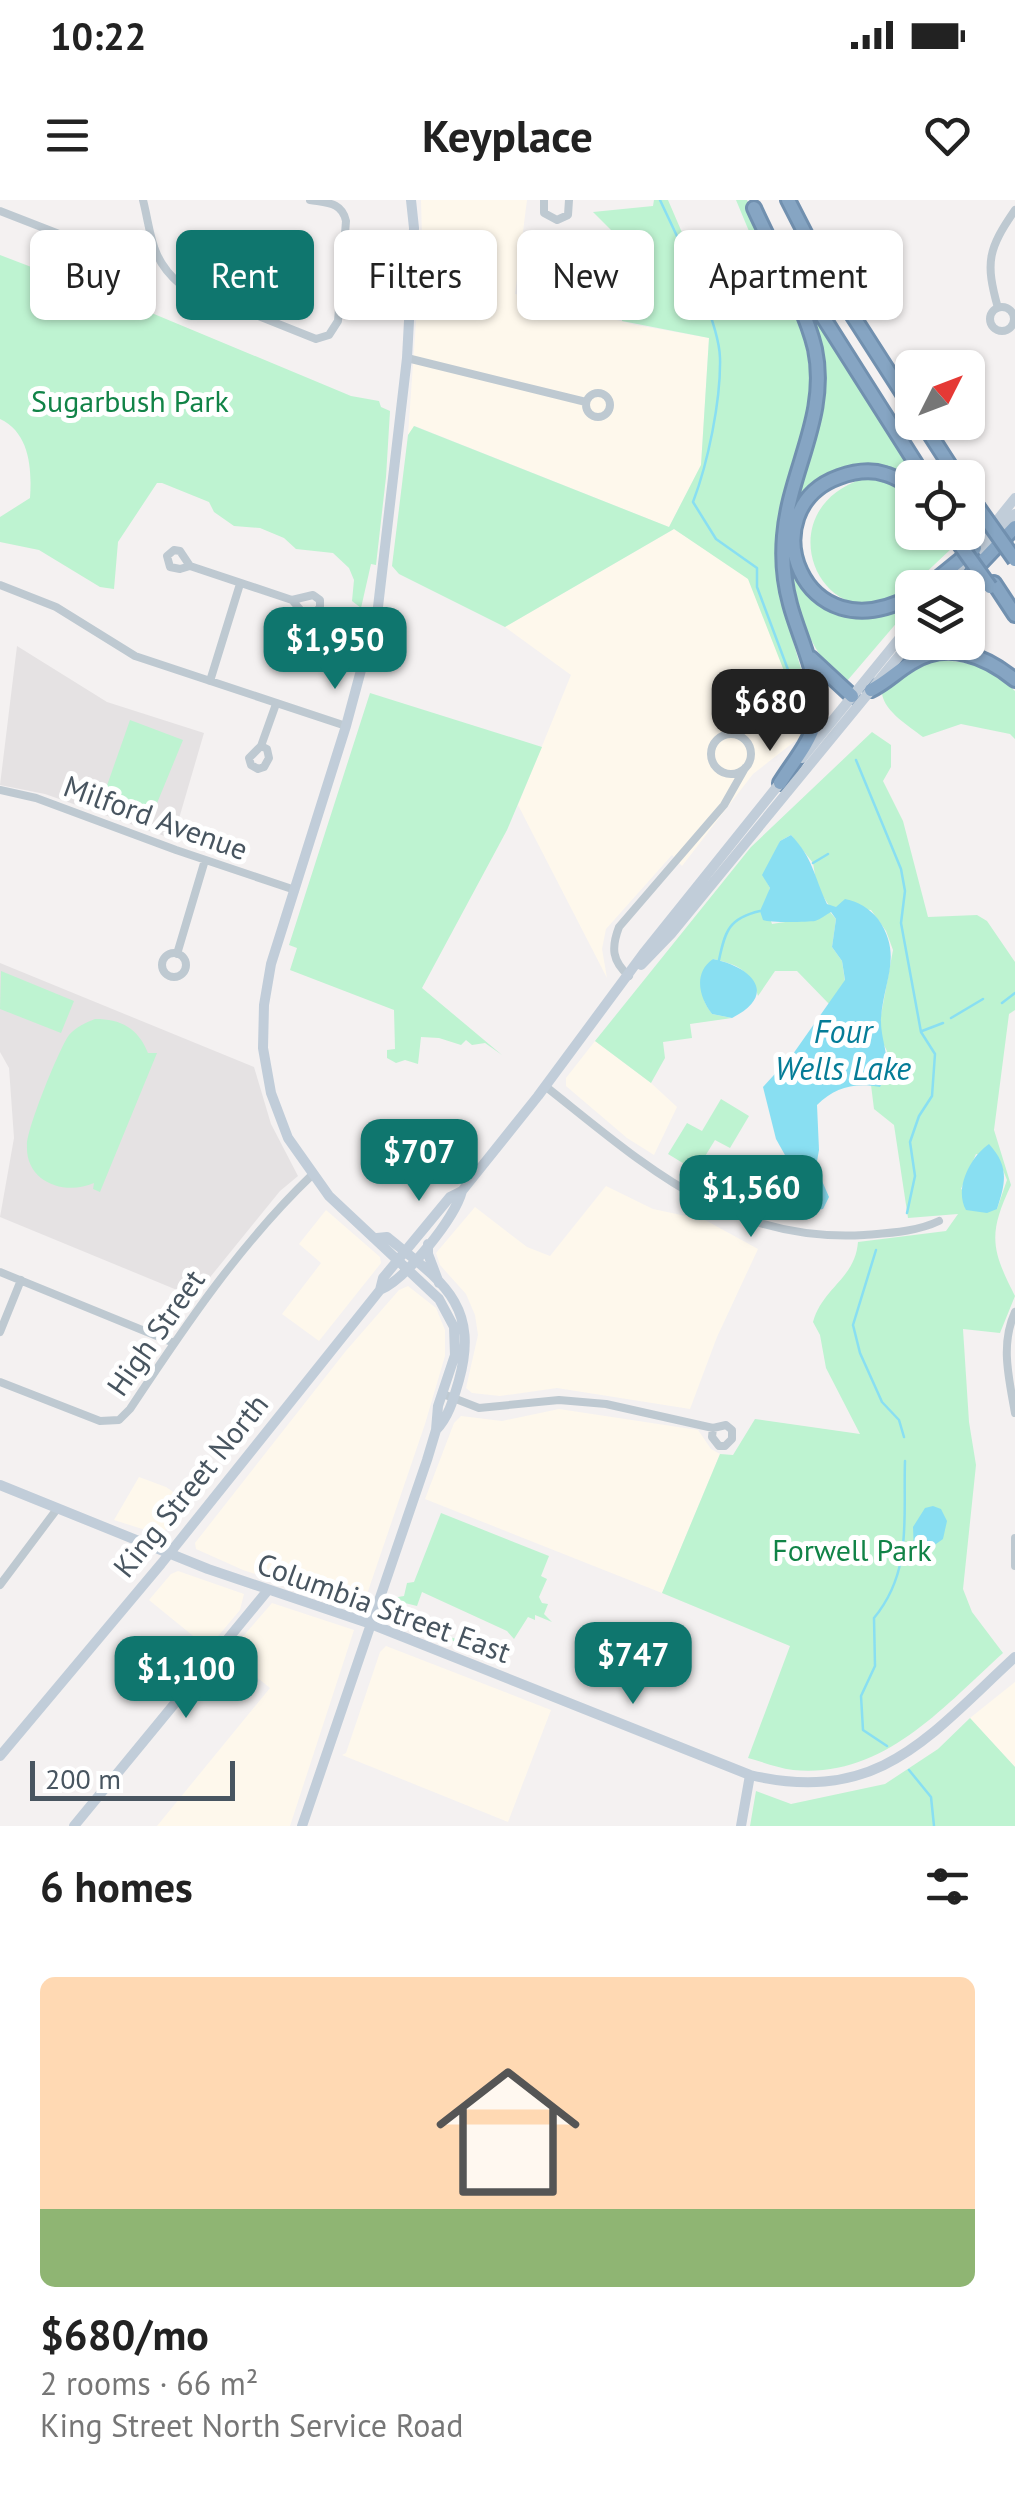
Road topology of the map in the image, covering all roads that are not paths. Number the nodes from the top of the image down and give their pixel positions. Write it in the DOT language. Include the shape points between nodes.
graph roads {
  1 [pos="143,200"];
  2 [pos="310,200"];
  3 [pos="411,200"];
  4 [pos="543,200"];
  5 [pos="570,200"];
  6 [pos="788,200"];
  7 [pos="753,204"];
  8 [pos="1015,210"];
  9 [pos="0,211"];
  10 [pos="49,230"];
  11 [pos="149,230"];
  12 [pos="156,255"];
  13 [pos="998,308"];
  14 [pos="407,358"];
  15 [pos="895,382"];
  16 [pos="586,402"];
  17 [pos="914,460"];
  18 [pos="895,479"];
  19 [pos="1015,498"];
  20 [pos="985,514"];
  21 [pos="1015,514"];
  22 [pos="985,516"];
  23 [pos="1015,527"];
  24 [pos="985,536"];
  25 [pos="965,550"];
  26 [pos="972,550"];
  27 [pos="973,550"];
  28 [pos="973,550"];
  29 [pos="1015,550"];
  30 [pos="1015,560"];
  31 [pos="190,566"];
  32 [pos="948,570"];
  33 [pos="957,570"];
  34 [pos="970,570"];
  35 [pos="973,570"];
  36 [pos="0,584"];
  37 [pos="240,584"];
  38 [pos="992,585"];
  39 [pos="292,600"];
  40 [pos="895,606"];
  41 [pos="1013,612"];
  42 [pos="799,634"];
  43 [pos="895,644"];
  44 [pos="896,660"];
  45 [pos="1015,680"];
  46 [pos="210,681"];
  47 [pos="871,690"];
  48 [pos="852,696"];
  49 [pos="276,704"];
  50 [pos="346,726"];
  51 [pos="262,746"];
  52 [pos="746,768"];
  53 [pos="780,782"];
  54 [pos="0,790"];
  55 [pos="205,860"];
  56 [pos="295,890"];
  57 [pos="177,954"];
  58 [pos="629,976"];
  59 [pos="545,1086"];
  60 [pos="312,1175"];
  61 [pos="462,1191"];
  62 [pos="939,1221"];
  63 [pos="428,1243"];
  64 [pos="406,1261"];
  65 [pos="0,1272"];
  66 [pos="20,1280"];
  67 [pos="439,1283"];
  68 [pos="1015,1312"];
  69 [pos="0,1332"];
  70 [pos="174,1343"];
  71 [pos="1012,1376"];
  72 [pos="0,1382"];
  73 [pos="448,1396"];
  74 [pos="1015,1413"];
  75 [pos="712,1428"];
  76 [pos="0,1485"];
  77 [pos="58,1510"];
  78 [pos="1015,1538"];
  79 [pos="169,1553"];
  80 [pos="1015,1566"];
  81 [pos="0,1585"];
  82 [pos="268,1590"];
  83 [pos="371,1624"];
  84 [pos="1015,1657"];
  85 [pos="0,1756"];
  86 [pos="750,1775"];
  87 [pos="74,1826"];
  88 [pos="302,1826"];
  89 [pos="741,1826"];
  1 -- 11 [label="street"];
  2 -- 12 [label="street" via="336,204 346,221 338,321 330,335 316,340 180,284"];
  3 -- 14 [label="main road"];
  4 -- 5 [label="street" via="546,216 557,220 570,212"];
  6 -- 15 [label="highway" via="832,285"];
  7 -- 17 [label="highway"];
  7 -- 42 [label="highway" via="814,346 819,384 784,532 786,582"];
  8 -- 13 [label="street" via="991,252 988,273"];
  9 -- 10 [label="street"];
  14 -- 16 [label="street"];
  14 -- 50 [label="main road" via="384,573"];
  18 -- 40 [label="highway" via="855,472 828,481 805,502 794,528 794,556 816,594 834,607 857,612"];
  19 -- 24 [label="main road"];
  20 -- 29 [label="highway, bridge"];
  21 -- 34 [label="main road"];
  22 -- 30 [label="highway, bridge"];
  23 -- 35 [label="highway"];
  25 -- 38 [label="highway, bridge"];
  26 -- 38 [label="highway, bridge"];
  27 -- 32 [label="highway"];
  28 -- 33 [label="main road"];
  31 -- 37 [label="street"];
  36 -- 46 [label="street" via="56,606 135,656"];
  37 -- 39 [label="street"];
  37 -- 46 [label="street"];
  38 -- 41 [label="highway"];
  42 -- 48 [label="highway" via="818,669"];
  42 -- 53 [label="highway" via="816,718"];
  43 -- 48 [label="main road, King Street North"];
  44 -- 47 [label="main road, King Street North"];
  45 -- 47 [label="highway" via="973,654 937,653 914,660"];
  46 -- 49 [label="street"];
  47 -- 58 [label="main road, King Street North"];
  48 -- 53 [label="main road, King Street North"];
  49 -- 50 [label="street"];
  49 -- 51 [label="street"];
  50 -- 56 [label="main road"];
  52 -- 52 [label="street" via="751,753 744,739 720,737 710,754 715,767 733,774"];
  52 -- 58 [label="street" via="724,805 619,927 612,952"];
  53 -- 58 [label="main road, King Street North"];
  54 -- 55 [label="street, Milford Avenue"];
  55 -- 56 [label="street, Milford Avenue"];
  55 -- 57 [label="street"];
  56 -- 60 [label="main road" via="270,964 263,1048 278,1114"];
  58 -- 59 [label="main road, King Street North"];
  59 -- 61 [label="main road, King Street North"];
  59 -- 62 [label="street" via="668,1180 753,1222 839,1236"];
  60 -- 64 [label="main road" via="380,1246"];
  60 -- 70 [label="street, High Street" via="214,1286"];
  61 -- 63 [label="main road, King Street North"];
  61 -- 64 [label="main road, King Street North"];
  63 -- 64 [label="main road, King Street North"];
  63 -- 67 [label="main road"];
  64 -- 67 [label="main road"];
  64 -- 73 [label="main road" via="454,1327"];
  64 -- 79 [label="main road, King Street North" via="384,1278"];
  65 -- 66 [label="street"];
  66 -- 69 [label="street"];
  66 -- 70 [label="street"];
  67 -- 73 [label="main road" via="460,1308 466,1330 466,1351"];
  68 -- 71 [label="street" via="1006,1341"];
  70 -- 72 [label="street, High Street" via="114,1422"];
  71 -- 74 [label="street"];
  73 -- 75 [label="street" via="478,1408 560,1400 606,1404"];
  73 -- 83 [label="main road" via="435,1418"];
  76 -- 77 [label="main road, Columbia Street East"];
  77 -- 79 [label="main road, Columbia Street East"];
  77 -- 81 [label="street"];
  78 -- 80 [label="street"];
  79 -- 82 [label="main road, Columbia Street East"];
  79 -- 85 [label="main road, King Street North"];
  82 -- 83 [label="main road, Columbia Street East"];
  82 -- 87 [label="main road"];
  83 -- 86 [label="main road, Columbia Street East"];
  83 -- 88 [label="main road"];
  84 -- 86 [label="main road, Columbia Street East" via="916,1746 872,1771 788,1784"];
  86 -- 89 [label="main road"];
}
